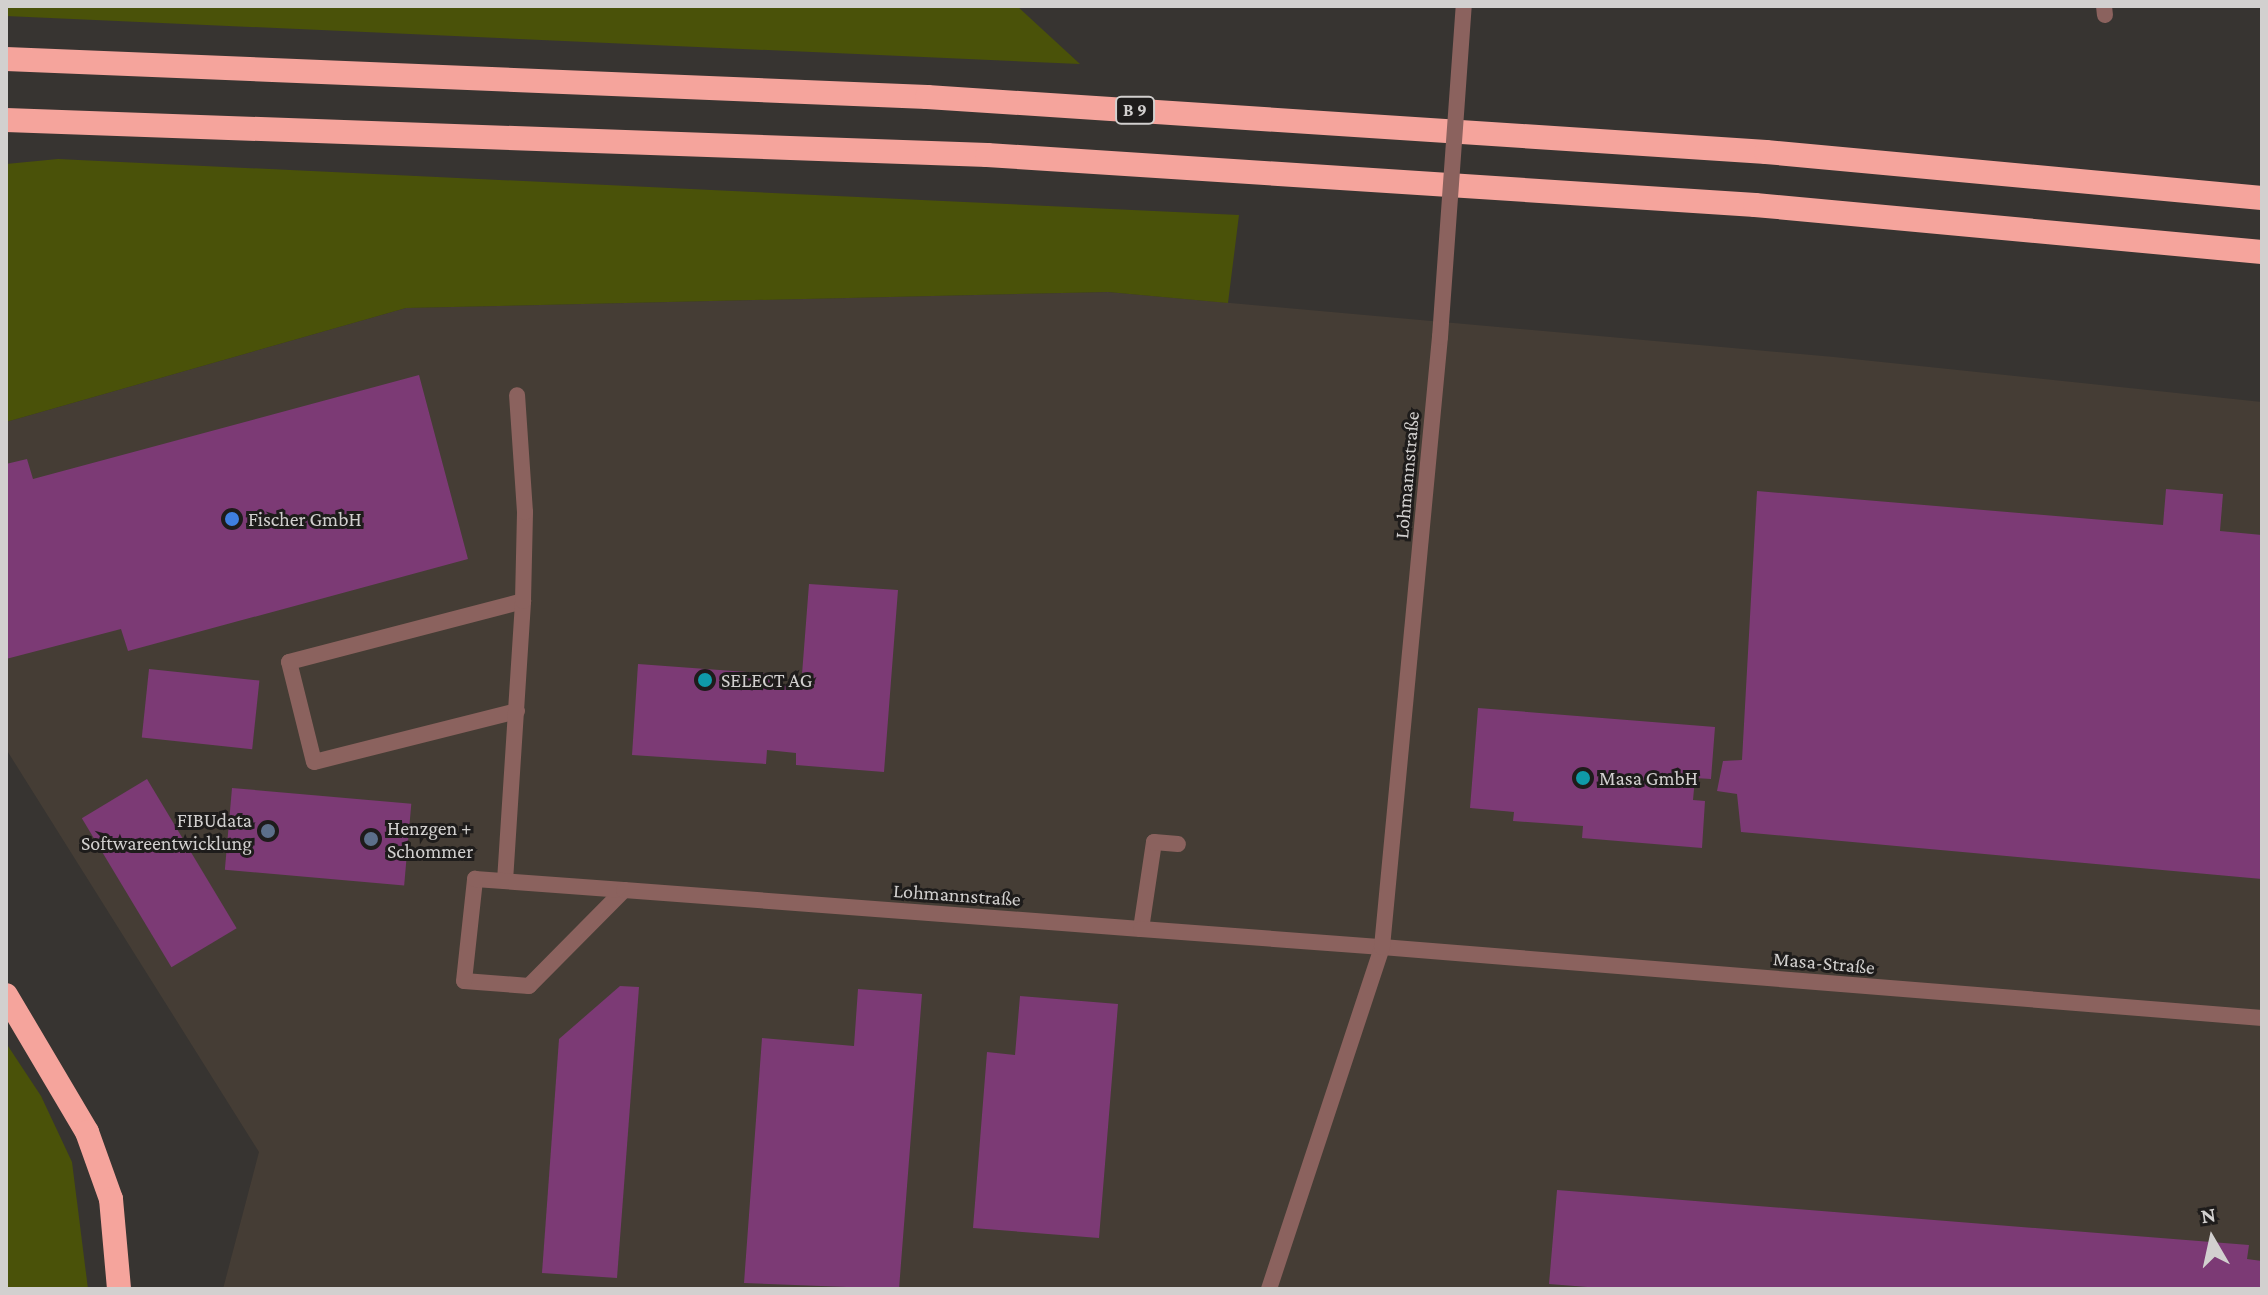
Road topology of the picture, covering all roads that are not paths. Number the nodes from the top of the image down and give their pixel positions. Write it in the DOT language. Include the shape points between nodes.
graph roads {
  1 [pos="1464,6"];
  2 [pos="6,59"];
  3 [pos="6,120"];
  4 [pos="76,123"];
  5 [pos="6,135"];
  6 [pos="2262,198"];
  7 [pos="2262,252"];
  8 [pos="517,395"];
  9 [pos="523,601"];
  10 [pos="517,711"];
  11 [pos="1178,844"];
  12 [pos="505,881"];
  13 [pos="624,890"];
  14 [pos="1141,929"];
  15 [pos="1382,947"];
  16 [pos="6,995"];
  17 [pos="2262,1018"];
  18 [pos="119,1289"];
  19 [pos="1269,1289"];
  1 -- 15 [label="street, Lohmannstraße, bridge" via="1440,337"];
  2 -- 6 [label="highway, B 9" via="927,97 1766,152"];
  3 -- 4 [label="highway"];
  4 -- 5 [label="highway"];
  4 -- 7 [label="highway" via="987,155 1755,205"];
  8 -- 9 [label="street" via="525,512"];
  9 -- 10 [label="street"];
  9 -- 10 [label="street" via="289,662 314,762"];
  10 -- 12 [label="street"];
  11 -- 14 [label="street" via="1154,842"];
  12 -- 13 [label="street, Lohmannstraße"];
  12 -- 13 [label="street, Lohmannstraße" via="475,879 464,981 529,986"];
  13 -- 14 [label="street, Lohmannstraße"];
  14 -- 15 [label="street, Lohmannstraße"];
  15 -- 17 [label="street, Masa-Straße"];
  15 -- 19 [label="street, Lohmannstraße"];
  16 -- 18 [label="highway" via="87,1132 111,1199"];
}
